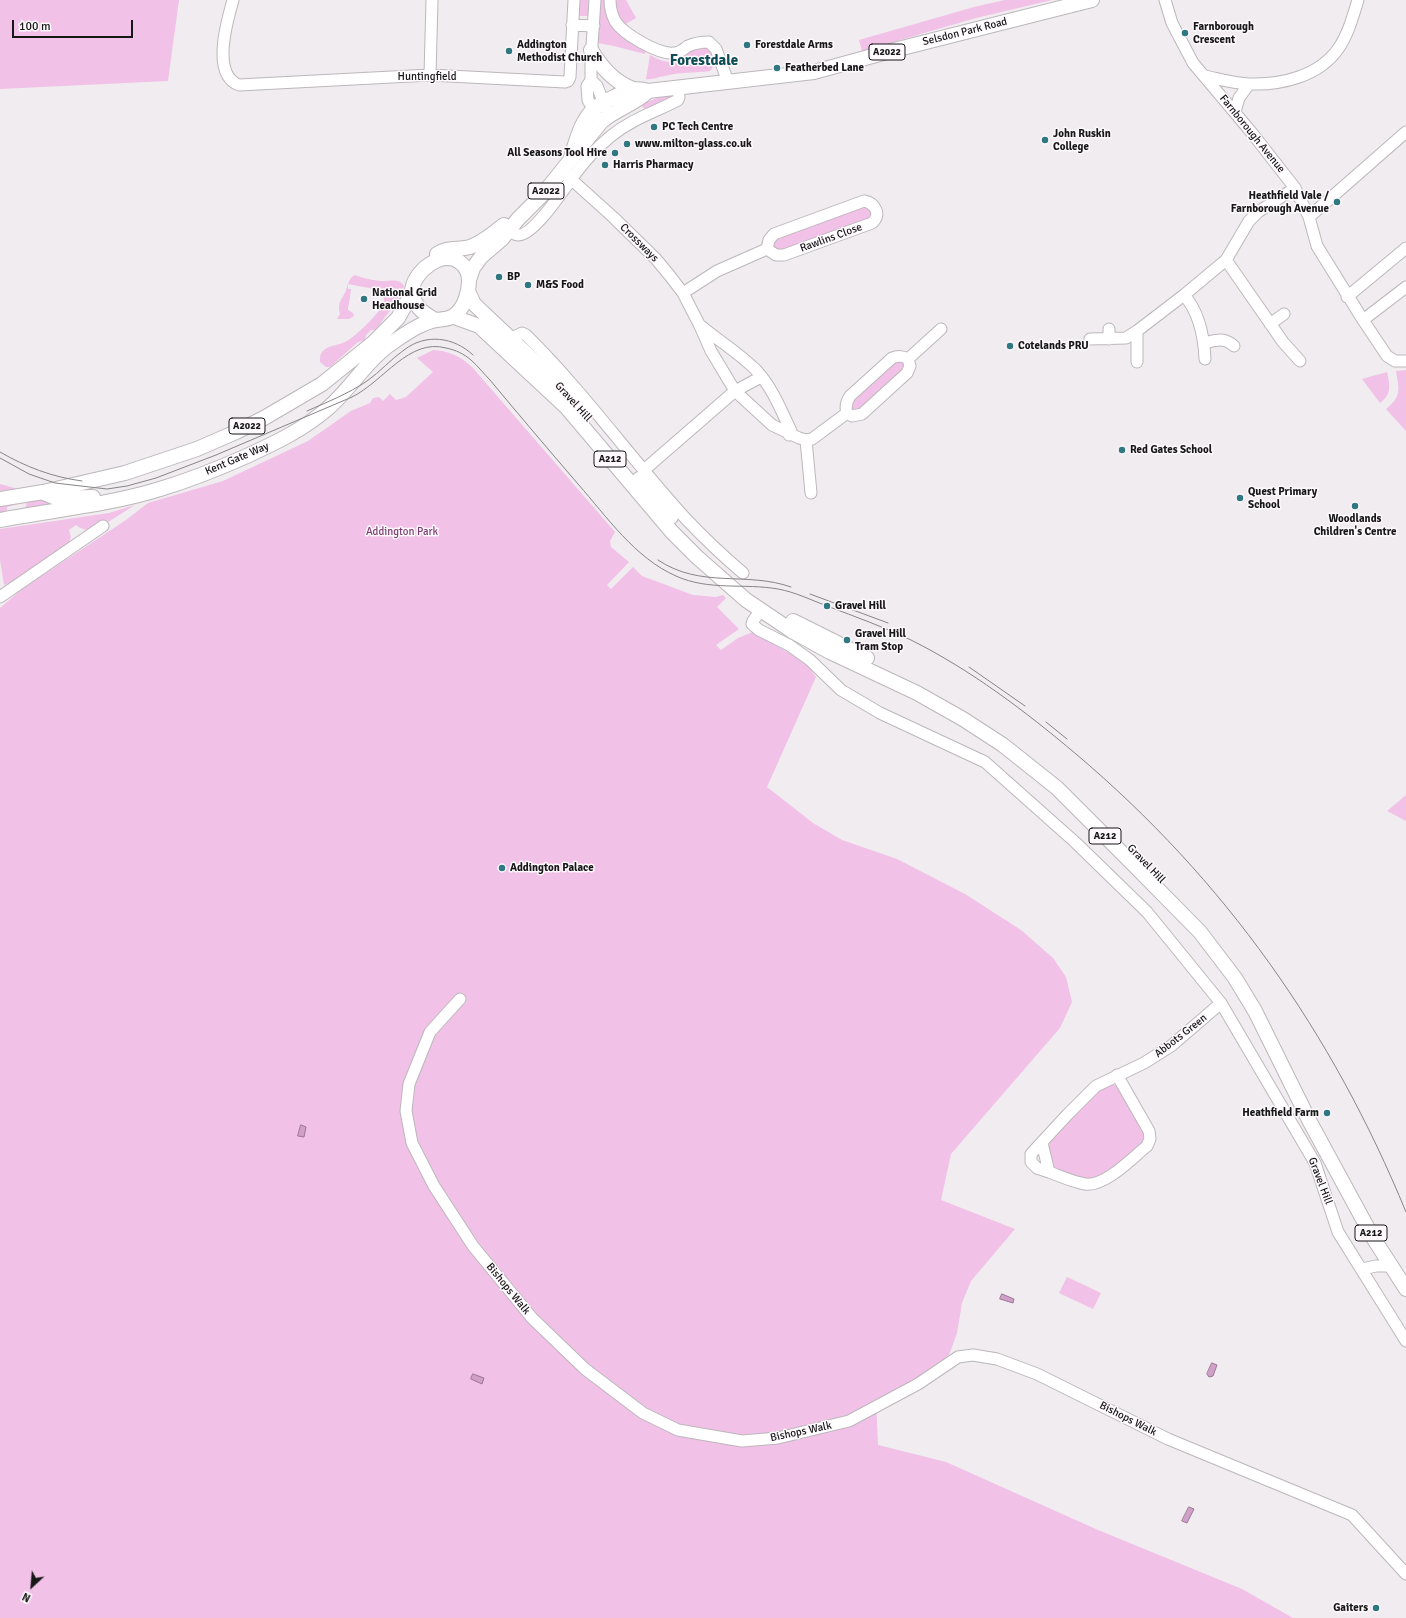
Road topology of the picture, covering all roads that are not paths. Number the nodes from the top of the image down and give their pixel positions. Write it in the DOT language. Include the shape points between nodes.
graph roads {
  1 [pos="233,0"];
  2 [pos="432,0"];
  3 [pos="574,0"];
  4 [pos="595,0"];
  5 [pos="610,0"];
  6 [pos="1092,0"];
  7 [pos="1165,0"];
  8 [pos="1358,0"];
  9 [pos="572,25"];
  10 [pos="594,26"];
  11 [pos="591,50"];
  12 [pos="430,75"];
  13 [pos="1205,76"];
  14 [pos="728,82"];
  15 [pos="1249,84"];
  16 [pos="678,88"];
  17 [pos="633,89"];
  18 [pos="648,91"];
  19 [pos="602,112"];
  20 [pos="1235,112"];
  21 [pos="1406,132"];
  22 [pos="568,170"];
  23 [pos="1295,188"];
  24 [pos="1309,217"];
  25 [pos="518,219"];
  26 [pos="509,231"];
  27 [pos="1406,248"];
  28 [pos="767,249"];
  29 [pos="1226,260"];
  30 [pos="427,266"];
  31 [pos="468,285"];
  32 [pos="1406,287"];
  33 [pos="412,293"];
  34 [pos="683,293"];
  35 [pos="1184,295"];
  36 [pos="1348,297"];
  37 [pos="1284,314"];
  38 [pos="454,317"];
  39 [pos="435,320"];
  40 [pos="1363,320"];
  41 [pos="1270,324"];
  42 [pos="700,326"];
  43 [pos="941,328"];
  44 [pos="1137,331"];
  45 [pos="514,338"];
  46 [pos="1090,339"];
  47 [pos="1204,343"];
  48 [pos="1234,346"];
  49 [pos="908,359"];
  50 [pos="1205,359"];
  51 [pos="1300,361"];
  52 [pos="1406,361"];
  53 [pos="1137,362"];
  54 [pos="761,377"];
  55 [pos="735,391"];
  56 [pos="848,413"];
  57 [pos="789,435"];
  58 [pos="806,440"];
  59 [pos="644,470"];
  60 [pos="42,492"];
  61 [pos="811,493"];
  62 [pos="0,499"];
  63 [pos="111,500"];
  64 [pos="0,520"];
  65 [pos="103,526"];
  66 [pos="715,555"];
  67 [pos="743,573"];
  68 [pos="0,597"];
  69 [pos="756,616"];
  70 [pos="460,999"];
  71 [pos="1221,1004"];
  72 [pos="1117,1075"];
  73 [pos="1042,1143"];
  74 [pos="1049,1172"];
  75 [pos="1339,1175"];
  76 [pos="1391,1266"];
  77 [pos="1362,1269"];
  78 [pos="1406,1289"];
  79 [pos="1406,1341"];
  80 [pos="1406,1574"];
  1 -- 12 [label="street, Huntingfield" via="224,40 224,71 230,80 239,85"];
  2 -- 12 [label="street"];
  3 -- 9 [label="street, Huntingfield"];
  4 -- 10 [label="street"];
  5 -- 14 [label="street" via="620,28 658,50 673,54 690,45 709,42 716,49"];
  6 -- 14 [label="main road, Selsdon Park Road / A2022" via="814,72"];
  7 -- 13 [label="street, Farnborough Avenue" via="1183,46"];
  8 -- 15 [label="street" via="1342,42 1327,62 1292,79"];
  9 -- 10 [label="street"];
  9 -- 12 [label="street, Huntingfield" via="568,81"];
  10 -- 11 [label="street"];
  11 -- 17 [label="main road" via="610,76"];
  11 -- 19 [label="street" via="588,100"];
  13 -- 15 [label="street"];
  13 -- 20 [label="street, Farnborough Avenue"];
  14 -- 16 [label="main road, Selsdon Park Road / A2022"];
  15 -- 20 [label="street" via="1239,98"];
  16 -- 18 [label="main road, Selsdon Park Road / A2022"];
  16 -- 22 [label="street" via="678,100 642,115"];
  17 -- 18 [label="main road, Selsdon Park Road / A2022"];
  17 -- 19 [label="main road"];
  18 -- 19 [label="main road, Selsdon Park Road / A2022" via="642,97"];
  19 -- 22 [label="main road, Selsdon Park Road / A2022" via="584,123"];
  20 -- 23 [label="street, Farnborough Avenue"];
  21 -- 24 [label="street"];
  22 -- 25 [label="main road, Selsdon Park Road / A2022"];
  22 -- 26 [label="street" via="547,212 531,229 517,235"];
  22 -- 34 [label="street, Crossways" via="656,259"];
  23 -- 24 [label="street, Farnborough Avenue"];
  23 -- 29 [label="street" via="1258,212 1249,221"];
  24 -- 36 [label="street, Farnborough Avenue" via="1317,246"];
  25 -- 26 [label="main road, Selsdon Park Road / A2022"];
  25 -- 30 [label="main road, Selsdon Park Road / A2022" via="508,222 479,244 443,250"];
  26 -- 31 [label="main road, Selsdon Park Road / A2022" via="481,257 475,265"];
  27 -- 36 [label="street"];
  28 -- 28 [label="street, Rawlins Close" via="774,234 864,201 873,203 877,210 877,216 872,223 784,255 776,255"];
  28 -- 34 [label="street" via="717,271"];
  29 -- 35 [label="street"];
  29 -- 41 [label="street"];
  30 -- 31 [label="main road" via="440,259 452,258 464,266"];
  30 -- 33 [label="main road" via="418,276"];
  31 -- 38 [label="main road" via="461,309"];
  31 -- 45 [label="main road, Gravel Hill / A212" via="474,304"];
  32 -- 40 [label="street"];
  33 -- 39 [label="main road" via="420,310"];
  33 -- 60 [label="main road, A2022" via="398,318 373,343 322,384 264,418 210,443 150,466"];
  34 -- 42 [label="street, Crossways"];
  35 -- 44 [label="street"];
  35 -- 47 [label="street" via="1192,303"];
  36 -- 40 [label="street, Farnborough Avenue"];
  37 -- 41 [label="street"];
  38 -- 39 [label="main road"];
  38 -- 69 [label="main road, Gravel Hill / A212" via="479,326 567,408 672,532 729,586"];
  39 -- 63 [label="main road, Kent Gate Way / A2022" via="417,327 386,346 328,408 292,434 218,469 159,490"];
  40 -- 52 [label="street, Farnborough Avenue" via="1388,356 1395,361"];
  41 -- 51 [label="street"];
  42 -- 54 [label="street, Crossways" via="756,370"];
  42 -- 55 [label="street, Crossways" via="711,352"];
  43 -- 49 [label="street"];
  44 -- 46 [label="street" via="1126,338 1109,334"];
  44 -- 53 [label="street"];
  45 -- 59 [label="street, Gravel Hill" via="526,335 545,354"];
  45 -- 66 [label="main road, Gravel Hill / A212" via="574,402 678,525"];
  47 -- 48 [label="street" via="1219,339 1227,340"];
  47 -- 50 [label="street"];
  49 -- 56 [label="street" via="910,366 907,373 862,414 852,416"];
  49 -- 56 [label="street" via="904,356 892,358 848,399"];
  54 -- 55 [label="street"];
  54 -- 57 [label="street, Crossways" via="791,431"];
  55 -- 57 [label="street, Crossways" via="772,426"];
  55 -- 59 [label="street"];
  56 -- 58 [label="street" via="812,439"];
  57 -- 58 [label="street, Crossways"];
  58 -- 61 [label="street"];
  59 -- 66 [label="street, Gravel Hill"];
  60 -- 62 [label="main road, A2022"];
  60 -- 63 [label="main road" via="56,498 92,496"];
  63 -- 64 [label="main road, Kent Gate Way / A2022"];
  65 -- 68 [label="street" via="78,537"];
  66 -- 67 [label="street, Gravel Hill"];
  66 -- 75 [label="main road, Gravel Hill / A212" via="750,591 798,624 926,687 984,721 1040,761 1080,798 1205,925 1236,962 1274,1028 1321,1123"];
  69 -- 71 [label="street, Gravel Hill" via="752,624 810,660 841,690 880,713 985,762 1075,842 1147,912"];
  69 -- 75 [label="main road, Gravel Hill / A212" via="894,681 963,719 1022,759 1071,802 1200,932 1224,962 1246,994"];
  70 -- 80 [label="street, Bishops Walk" via="430,1032 409,1084 406,1112 412,1143 434,1186 473,1246 532,1318 585,1369 643,1412 678,1430 742,1442 778,1438 849,1422 918,1384 958,1357 972,1355 997,1359 1037,1374 1168,1440 1352,1514"];
  71 -- 72 [label="street, Abbots Green" via="1171,1046 1144,1063"];
  71 -- 77 [label="street, Gravel Hill" via="1315,1163 1338,1232"];
  72 -- 73 [label="street, Abbots Green" via="1096,1086"];
  72 -- 74 [label="street, Abbots Green" via="1149,1131 1150,1139 1147,1146 1103,1181 1094,1184 1085,1184"];
  73 -- 74 [label="street"];
  73 -- 74 [label="street, Abbots Green" via="1031,1154 1031,1162 1037,1168"];
  75 -- 76 [label="main road, Gravel Hill / A212"];
  76 -- 77 [label="street"];
  76 -- 78 [label="main road, Gravel Hill / A212"];
  77 -- 79 [label="street, Gravel Hill"];
}
